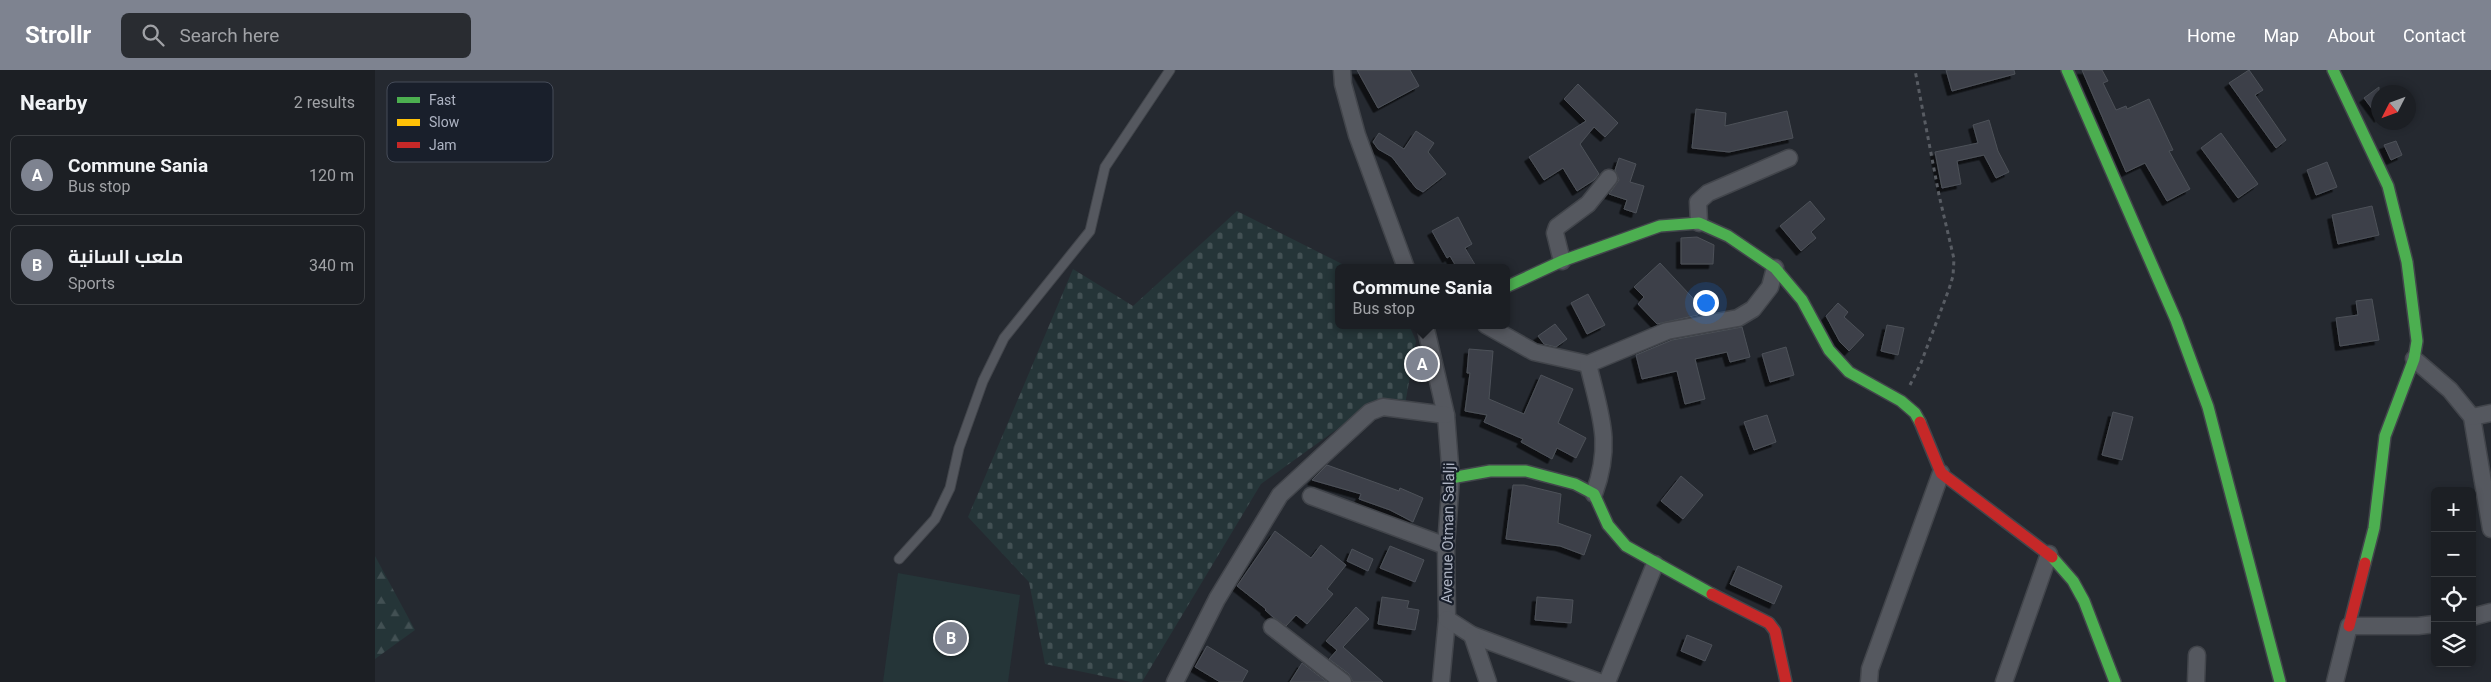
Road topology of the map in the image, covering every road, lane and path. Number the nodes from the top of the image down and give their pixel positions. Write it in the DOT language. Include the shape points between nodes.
graph roads {
  1 [pos="1169,70"];
  2 [pos="1342,70"];
  3 [pos="1915,70"];
  4 [pos="2067,70"];
  5 [pos="2333,70"];
  6 [pos="1789,158"];
  7 [pos="1609,178"];
  8 [pos="1699,223"];
  9 [pos="1562,261"];
  10 [pos="1404,264"];
  11 [pos="1775,268"];
  12 [pos="1510,285"];
  13 [pos="1426,329"];
  14 [pos="1493,329"];
  15 [pos="2414,359"];
  16 [pos="1588,364"];
  17 [pos="1901,401"];
  18 [pos="2491,413"];
  19 [pos="1446,415"];
  20 [pos="2472,417"];
  21 [pos="1941,473"];
  22 [pos="1451,478"];
  23 [pos="1594,494"];
  24 [pos="1311,496"];
  25 [pos="2491,529"];
  26 [pos="1446,546"];
  27 [pos="2049,554"];
  28 [pos="899,559"];
  29 [pos="1655,564"];
  30 [pos="2491,612"];
  31 [pos="2476,615"];
  32 [pos="1447,619"];
  33 [pos="2431,624"];
  34 [pos="2349,626"];
  35 [pos="1272,628"];
  36 [pos="1472,635"];
  37 [pos="2197,655"];
  38 [pos="1175,682"];
  39 [pos="1343,682"];
  40 [pos="1441,682"];
  41 [pos="1488,682"];
  42 [pos="1599,682"];
  43 [pos="1607,682"];
  44 [pos="1786,682"];
  45 [pos="1869,682"];
  46 [pos="2004,682"];
  47 [pos="2115,682"];
  48 [pos="2196,682"];
  49 [pos="2280,682"];
  50 [pos="2335,682"];
  1 -- 28 [label="lane" via="1105,167 1090,231 1004,338 971,414 950,488 935,519"];
  2 -- 10 [label="street" via="1357,135"];
  3 -- 17 [label="path" via="1954,268 1921,363"];
  4 -- 49 [label="street" via="2176,320 2208,407"];
  5 -- 15 [label="street" via="2388,186 2396,213 2409,272 2417,340"];
  6 -- 8 [label="street" via="1707,193 1698,202"];
  7 -- 9 [label="street" via="1589,204 1557,227 1555,233"];
  8 -- 9 [label="street" via="1660,226"];
  8 -- 11 [label="street" via="1728,236"];
  9 -- 12 [label="street"];
  11 -- 16 [label="street" via="1770,287 1753,309 1738,318 1667,331"];
  11 -- 17 [label="street" via="1802,300 1829,350 1849,372"];
  13 -- 19 [label="street, Avenue Otman Salalji"];
  14 -- 16 [label="street" via="1534,352"];
  15 -- 20 [label="street" via="2450,390"];
  15 -- 34 [label="street" via="2385,436 2374,528"];
  16 -- 23 [label="street" via="1605,435 1603,462"];
  17 -- 21 [label="street" via="1915,413 1925,430"];
  18 -- 20 [label="street"];
  19 -- 22 [label="street, Avenue Otman Salalji"];
  19 -- 38 [label="street" via="1383,407 1370,412 1279,495 1217,599"];
  20 -- 25 [label="street"];
  21 -- 27 [label="street"];
  21 -- 45 [label="street" via="1870,669"];
  22 -- 23 [label="street" via="1490,471 1526,471 1562,480"];
  22 -- 26 [label="street, Avenue Otman Salalji"];
  23 -- 29 [label="street" via="1608,525 1626,546"];
  24 -- 26 [label="street"];
  26 -- 32 [label="street, Avenue Otman Salalji"];
  27 -- 46 [label="street"];
  27 -- 47 [label="street" via="2080,594"];
  29 -- 43 [label="street"];
  29 -- 44 [label="street" via="1769,623 1777,636"];
  30 -- 31 [label="street"];
  32 -- 36 [label="street"];
  32 -- 40 [label="street, Avenue Otman Salalji"];
  33 -- 34 [label="street"];
  34 -- 50 [label="street"];
  35 -- 39 [label="street"];
  36 -- 41 [label="street"];
  36 -- 42 [label="street"];
  37 -- 48 [label="street"];
}
